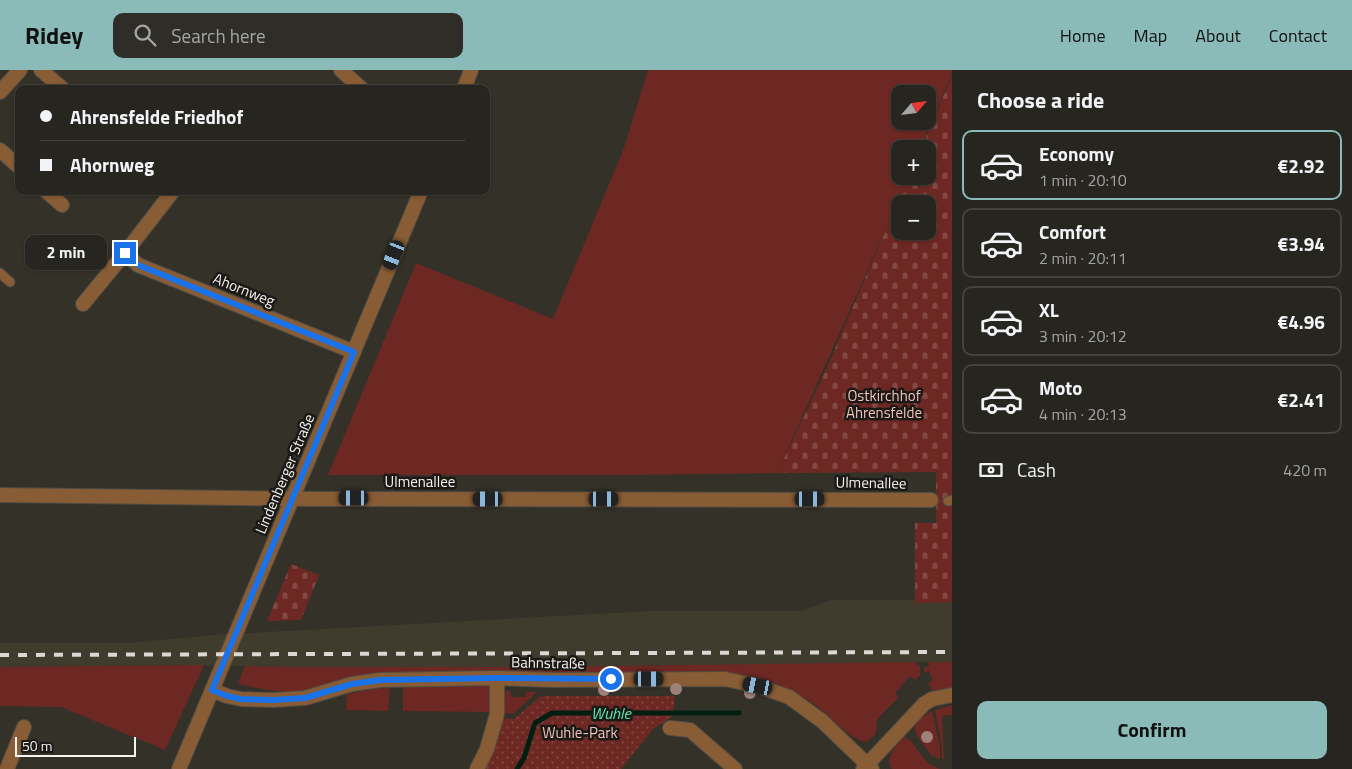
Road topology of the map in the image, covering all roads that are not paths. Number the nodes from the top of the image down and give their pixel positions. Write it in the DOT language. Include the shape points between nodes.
graph roads {
  1 [pos="20,70"];
  2 [pos="42,70"];
  3 [pos="341,70"];
  4 [pos="471,70"];
  5 [pos="59,85"];
  6 [pos="358,85"];
  7 [pos="465,85"];
  8 [pos="0,92"];
  9 [pos="0,150"];
  10 [pos="15,163"];
  11 [pos="51,195"];
  12 [pos="170,195"];
  13 [pos="420,195"];
  14 [pos="62,205"];
  15 [pos="125,253"];
  16 [pos="0,273"];
  17 [pos="10,282"];
  18 [pos="83,304"];
  19 [pos="354,352"];
  20 [pos="0,495"];
  21 [pos="292,498"];
  22 [pos="931,500"];
  23 [pos="496,678"];
  24 [pos="212,690"];
  25 [pos="952,695"];
  26 [pos="24,727"];
  27 [pos="670,728"];
  28 [pos="868,767"];
  29 [pos="7,769"];
  30 [pos="179,769"];
  31 [pos="477,769"];
  32 [pos="735,769"];
  1 -- 8 [label="street"];
  2 -- 5 [label="street"];
  3 -- 6 [label="street"];
  4 -- 7 [label="street"];
  9 -- 10 [label="street"];
  11 -- 14 [label="street"];
  12 -- 15 [label="street"];
  13 -- 19 [label="street, Lindenberger Straße"];
  15 -- 18 [label="street"];
  15 -- 19 [label="street, Ahornweg" via="138,265"];
  16 -- 17 [label="lane"];
  19 -- 21 [label="street, Lindenberger Straße"];
  20 -- 21 [label="street, Ulmenallee"];
  21 -- 22 [label="street, Ulmenallee"];
  21 -- 24 [label="street, Lindenberger Straße"];
  23 -- 24 [label="street, Bahnstraße" via="380,680 352,684 305,698 273,700 240,699"];
  23 -- 28 [label="street, Bahnstraße" via="725,679 758,686 789,697 822,721"];
  23 -- 31 [label="street" via="497,714"];
  24 -- 30 [label="street, Lindenberger Straße"];
  25 -- 28 [label="street, Bahnstraße" via="924,704"];
  26 -- 29 [label="street"];
  27 -- 32 [label="street" via="690,730"];
}
